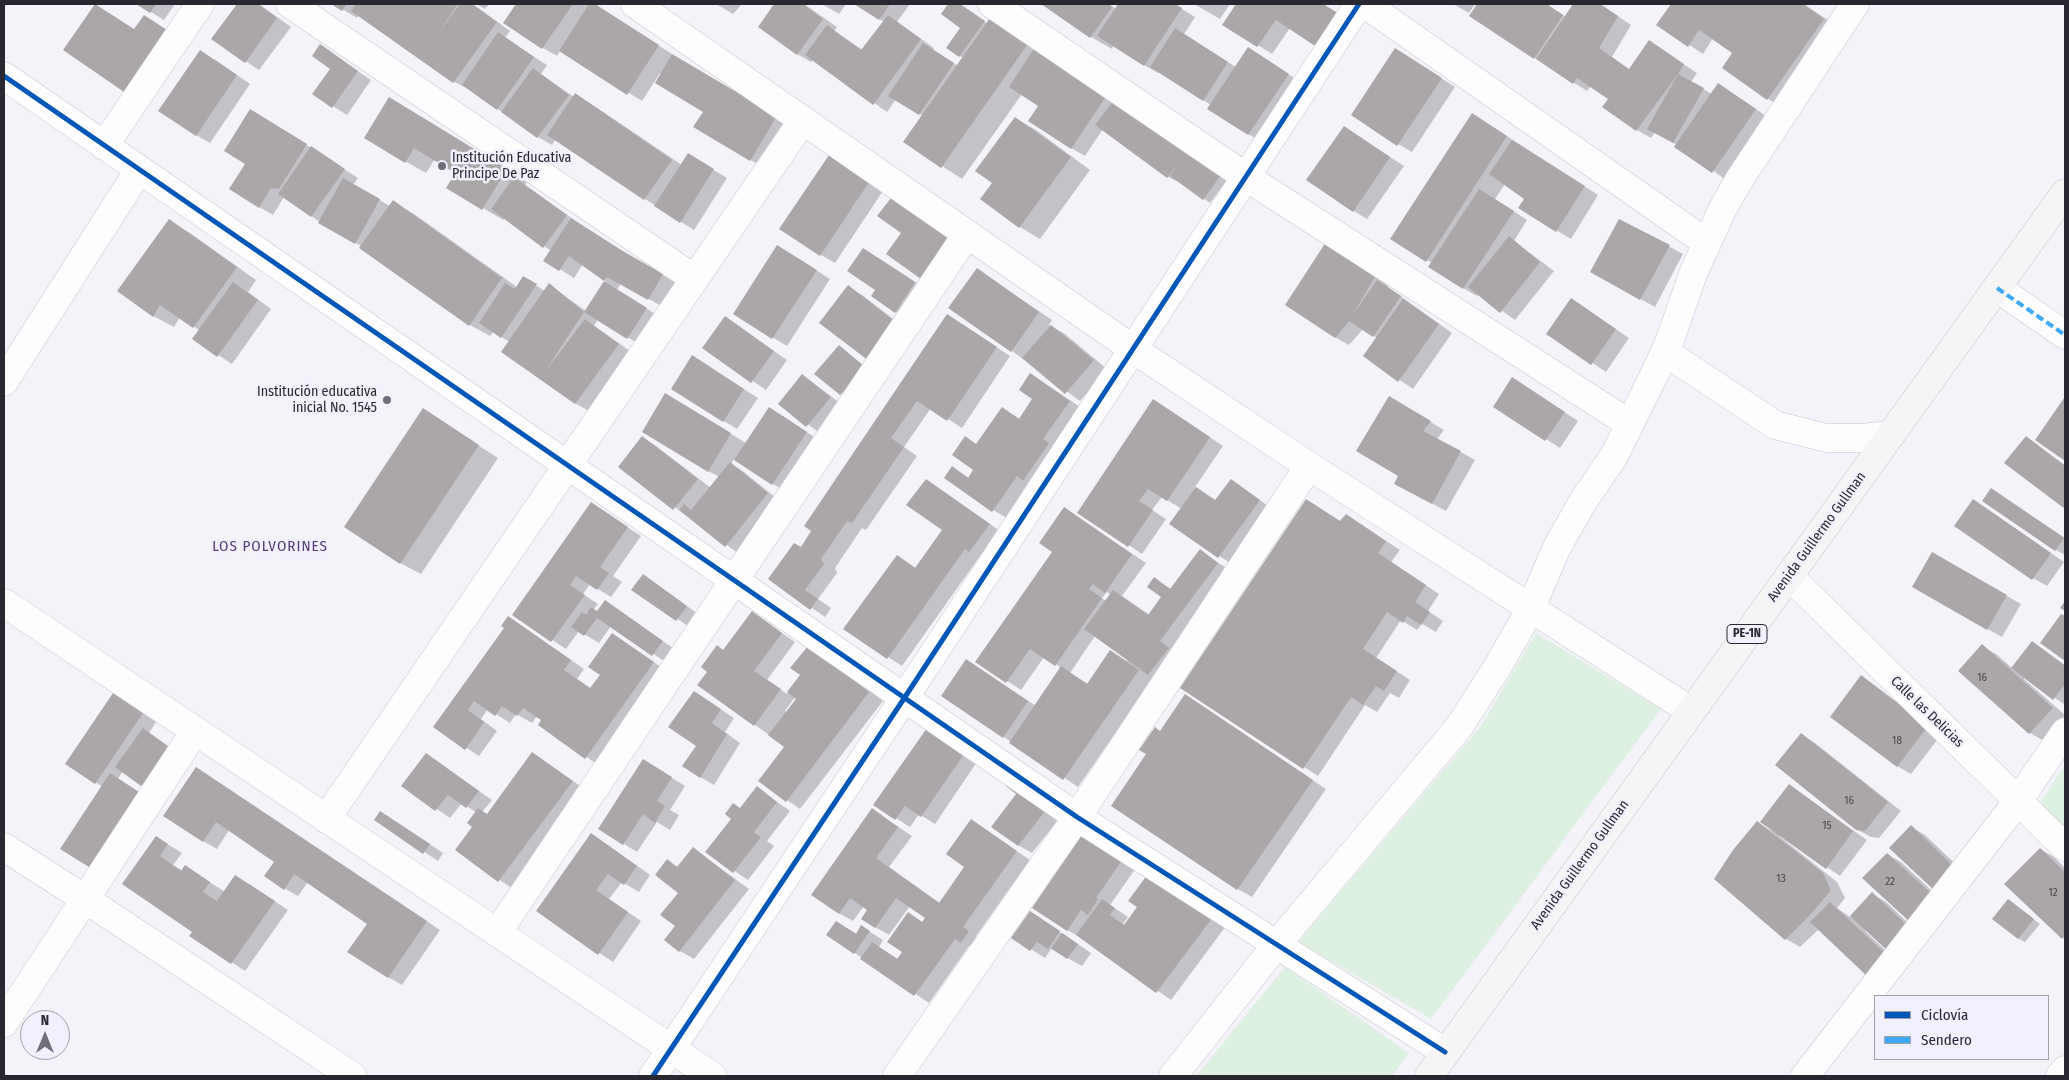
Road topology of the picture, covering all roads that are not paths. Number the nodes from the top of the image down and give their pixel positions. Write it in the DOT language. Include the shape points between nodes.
graph roads {
  1 [pos="200,4"];
  2 [pos="290,4"];
  3 [pos="635,4"];
  4 [pos="992,4"];
  5 [pos="1359,4"];
  6 [pos="1365,4"];
  7 [pos="1851,5"];
  8 [pos="4,76"];
  9 [pos="803,120"];
  10 [pos="104,146"];
  11 [pos="140,170"];
  12 [pos="1246,177"];
  13 [pos="2065,193"];
  14 [pos="967,234"];
  15 [pos="1707,243"];
  16 [pos="695,279"];
  17 [pos="1997,288"];
  18 [pos="2065,335"];
  19 [pos="1133,349"];
  20 [pos="1665,352"];
  21 [pos="4,382"];
  22 [pos="1630,424"];
  23 [pos="1892,434"];
  24 [pos="568,464"];
  25 [pos="1309,466"];
  26 [pos="1789,576"];
  27 [pos="735,580"];
  28 [pos="4,603"];
  29 [pos="1531,608"];
  30 [pos="905,697"];
  31 [pos="1692,711"];
  32 [pos="195,731"];
  33 [pos="2065,732"];
  34 [pos="2018,801"];
  35 [pos="1077,817"];
  36 [pos="326,819"];
  37 [pos="4,847"];
  38 [pos="2065,847"];
  39 [pos="86,899"];
  40 [pos="497,933"];
  41 [pos="1277,944"];
  42 [pos="4,1023"];
  43 [pos="671,1049"];
  44 [pos="1446,1052"];
  45 [pos="2065,1070"];
  46 [pos="352,1076"];
  47 [pos="654,1076"];
  48 [pos="712,1076"];
  49 [pos="897,1076"];
  50 [pos="1173,1076"];
  51 [pos="1429,1076"];
  52 [pos="1805,1076"];
  53 [pos="2060,1076"];
  1 -- 10 [label="street"];
  2 -- 16 [label="street"];
  3 -- 9 [label="street"];
  4 -- 12 [label="street"];
  5 -- 12 [label="street"];
  6 -- 15 [label="street"];
  7 -- 15 [label="street" via="1739,180"];
  8 -- 10 [label="street"];
  9 -- 14 [label="street"];
  9 -- 16 [label="street"];
  10 -- 11 [label="street"];
  11 -- 21 [label="street"];
  11 -- 24 [label="street"];
  12 -- 19 [label="street"];
  12 -- 22 [label="street"];
  13 -- 17 [label="main road, Avenida Guillermo Gullman / PE-1N"];
  14 -- 19 [label="street"];
  14 -- 27 [label="street"];
  15 -- 20 [label="street"];
  16 -- 24 [label="street"];
  17 -- 18 [label="street"];
  17 -- 23 [label="main road, Avenida Guillermo Gullman / PE-1N"];
  19 -- 25 [label="street"];
  19 -- 30 [label="street"];
  20 -- 22 [label="street"];
  20 -- 23 [label="street" via="1775,425 1826,438"];
  22 -- 29 [label="street" via="1614,456 1556,549"];
  23 -- 26 [label="main road, Avenida Guillermo Gullman / PE-1N"];
  24 -- 27 [label="street"];
  24 -- 36 [label="street"];
  25 -- 29 [label="street"];
  25 -- 35 [label="street"];
  26 -- 31 [label="main road, Avenida Guillermo Gullman / PE-1N"];
  26 -- 34 [label="street, Calle las Delicias"];
  27 -- 30 [label="street"];
  27 -- 40 [label="street"];
  28 -- 32 [label="street"];
  29 -- 31 [label="street"];
  29 -- 41 [label="street" via="1459,727"];
  30 -- 35 [label="street"];
  30 -- 43 [label="street"];
  31 -- 44 [label="main road, Avenida Guillermo Gullman / PE-1N"];
  32 -- 36 [label="street"];
  32 -- 39 [label="street"];
  33 -- 34 [label="street"];
  34 -- 38 [label="street, Calle las Delicias"];
  34 -- 52 [label="street"];
  35 -- 41 [label="street"];
  35 -- 49 [label="street"];
  36 -- 40 [label="street"];
  37 -- 39 [label="street"];
  39 -- 42 [label="street"];
  39 -- 46 [label="street"];
  40 -- 43 [label="street"];
  41 -- 44 [label="street"];
  41 -- 50 [label="street"];
  43 -- 47 [label="street"];
  43 -- 48 [label="street"];
  44 -- 51 [label="main road, Avenida Guillermo Gullman / PE-1N"];
  45 -- 53 [label="street"];
}
